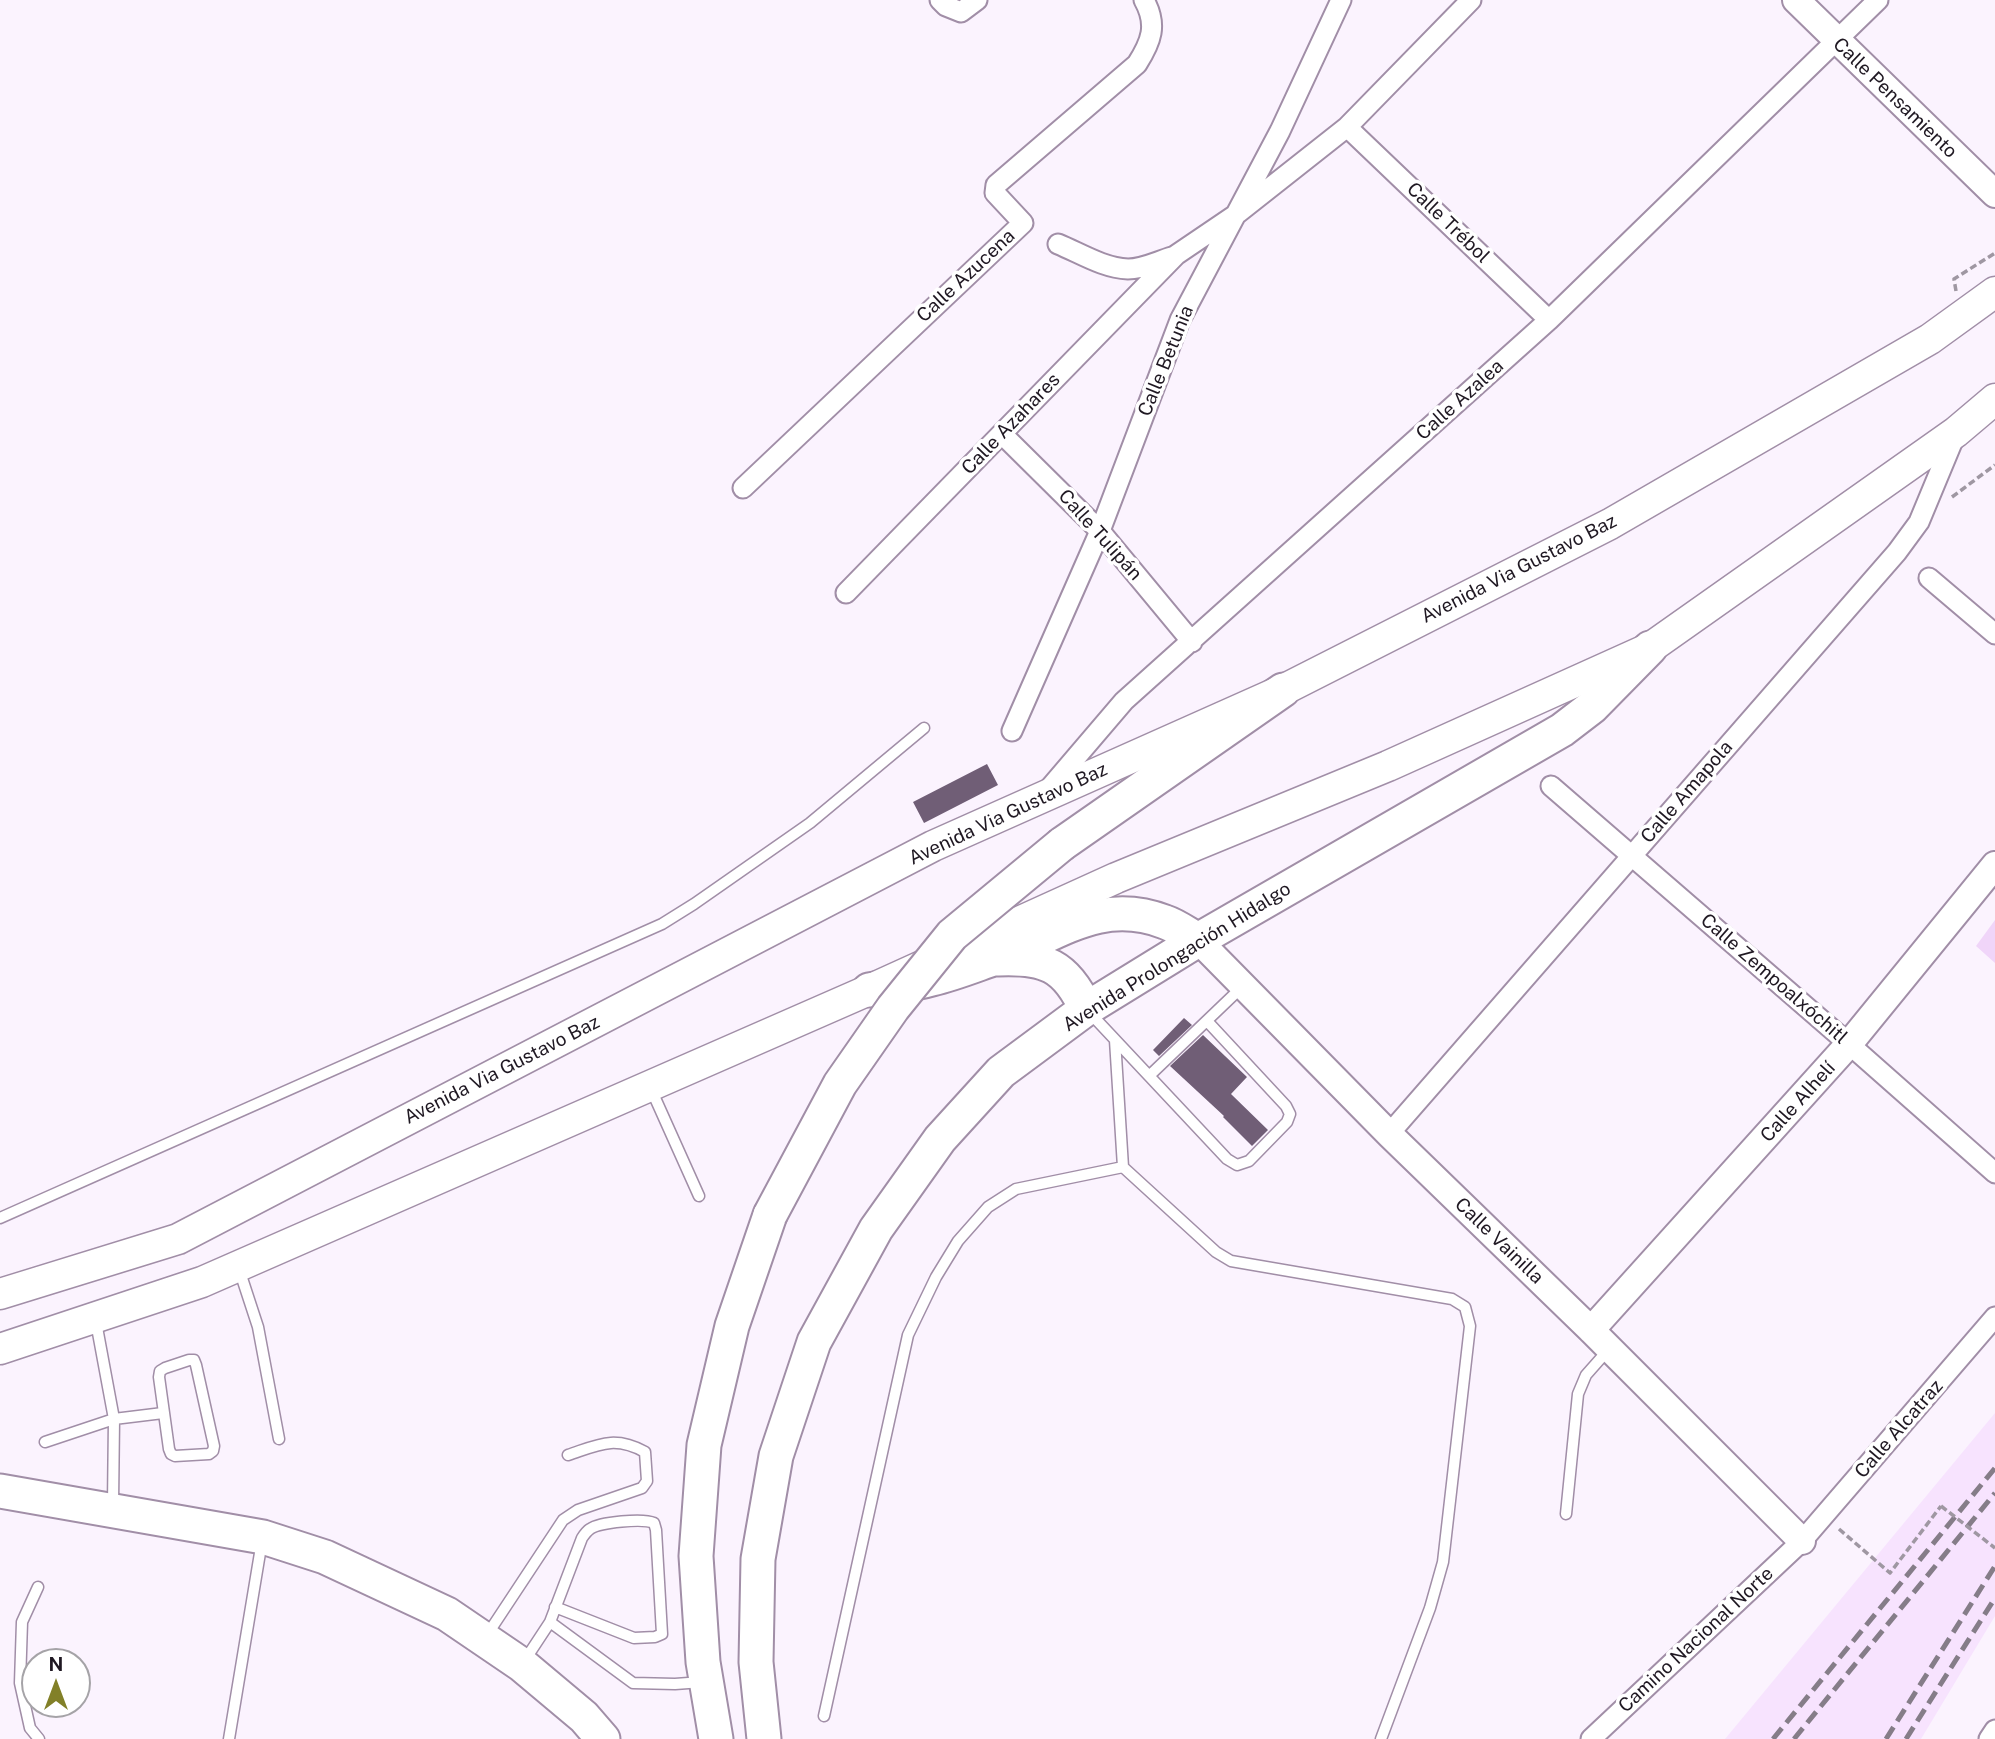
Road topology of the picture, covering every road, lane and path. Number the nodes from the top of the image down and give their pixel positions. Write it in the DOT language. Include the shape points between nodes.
graph roads {
  1 [pos="940,0"];
  2 [pos="978,0"];
  3 [pos="1144,0"];
  4 [pos="1341,0"];
  5 [pos="1471,0"];
  6 [pos="1796,0"];
  7 [pos="1878,0"];
  8 [pos="1835,40"];
  9 [pos="1347,127"];
  10 [pos="1995,194"];
  11 [pos="1238,213"];
  12 [pos="1058,244"];
  13 [pos="1995,253"];
  14 [pos="1176,255"];
  15 [pos="1961,288"];
  16 [pos="1995,292"];
  17 [pos="1549,320"];
  18 [pos="1995,399"];
  19 [pos="1995,415"];
  20 [pos="1956,432"];
  21 [pos="1002,433"];
  22 [pos="1995,465"];
  23 [pos="743,488"];
  24 [pos="1950,498"];
  25 [pos="1100,531"];
  26 [pos="1928,578"];
  27 [pos="846,593"];
  28 [pos="1995,634"];
  29 [pos="1192,642"];
  30 [pos="1650,648"];
  31 [pos="1283,690"];
  32 [pos="924,728"];
  33 [pos="1012,731"];
  34 [pos="1551,786"];
  35 [pos="1040,799"];
  36 [pos="1630,856"];
  37 [pos="1995,865"];
  38 [pos="1198,940"];
  39 [pos="996,959"];
  40 [pos="1244,986"];
  41 [pos="869,989"];
  42 [pos="1086,1009"];
  43 [pos="1207,1021"];
  44 [pos="1115,1040"];
  45 [pos="1850,1044"];
  46 [pos="1149,1076"];
  47 [pos="650,1086"];
  48 [pos="1389,1134"];
  49 [pos="1123,1167"];
  50 [pos="1995,1173"];
  51 [pos="699,1196"];
  52 [pos="0,1218"];
  53 [pos="238,1266"];
  54 [pos="0,1294"];
  55 [pos="1995,1317"];
  56 [pos="96,1318"];
  57 [pos="1591,1330"];
  58 [pos="0,1349"];
  59 [pos="1610,1349"];
  60 [pos="163,1413"];
  61 [pos="114,1419"];
  62 [pos="279,1439"];
  63 [pos="45,1442"];
  64 [pos="568,1455"];
  65 [pos="0,1491"];
  66 [pos="113,1511"];
  67 [pos="1566,1514"];
  68 [pos="1824,1516"];
  69 [pos="263,1537"];
  70 [pos="1802,1541"];
  71 [pos="1995,1548"];
  72 [pos="38,1587"];
  73 [pos="555,1607"];
  74 [pos="550,1622"];
  75 [pos="485,1639"];
  76 [pos="522,1665"];
  77 [pos="706,1681"];
  78 [pos="824,1716"];
  79 [pos="1995,1730"];
  80 [pos="39,1739"];
  81 [pos="229,1739"];
  82 [pos="603,1739"];
  83 [pos="716,1739"];
  84 [pos="764,1739"];
  85 [pos="1381,1739"];
  86 [pos="1591,1739"];
  87 [pos="1989,1739"];
  1 -- 2 [label="street" via="961,12"];
  3 -- 23 [label="street, Calle Azucena" via="1153,31 1137,64 996,185 999,199 1023,223"];
  4 -- 11 [label="street, Calle Betunia"];
  5 -- 9 [label="street, Calle Azahares"];
  6 -- 8 [label="street, Calle Pensamiento"];
  7 -- 8 [label="street, Calle Azalea"];
  8 -- 10 [label="street, Calle Pensamiento"];
  8 -- 17 [label="street, Calle Azalea"];
  9 -- 11 [label="street, Calle Azahares"];
  9 -- 17 [label="street, Calle Trébol"];
  11 -- 14 [label="street, Calle Azahares"];
  11 -- 25 [label="street, Calle Betunia" via="1180,320"];
  12 -- 14 [label="street, Calle Azahares" via="1121,268"];
  13 -- 15 [label="path" via="1954,279 1955,291"];
  14 -- 21 [label="street, Calle Azahares"];
  16 -- 31 [label="main road, Avenida Via Gustavo Baz" via="1930,339 1610,524"];
  17 -- 29 [label="street, Calle Azalea"];
  18 -- 20 [label="main road"];
  19 -- 20 [label="street"];
  20 -- 30 [label="main road"];
  20 -- 36 [label="street, Calle Amapola" via="1919,522 1897,552"];
  21 -- 25 [label="street, Calle Tulipán"];
  21 -- 27 [label="street, Calle Azahares"];
  22 -- 24 [label="path"];
  25 -- 29 [label="street, Calle Tulipán"];
  25 -- 33 [label="street, Calle Betunia"];
  26 -- 28 [label="street"];
  29 -- 35 [label="street, Calle Azalea" via="1124,701"];
  30 -- 38 [label="highway, Avenida Prolongación Hidalgo" via="1592,707 1562,730"];
  30 -- 41 [label="main road"];
  31 -- 35 [label="main road, Avenida Via Gustavo Baz"];
  31 -- 77 [label="highway, bridge" via="1062,844 952,934 840,1084 770,1215 732,1326 704,1445 696,1556"];
  32 -- 52 [label="lane" via="810,823 662,924"];
  34 -- 36 [label="street, Calle Zempoalxóchitl"];
  35 -- 54 [label="main road, Avenida Via Gustavo Baz" via="933,846 178,1239"];
  36 -- 45 [label="street, Calle Zempoalxóchitl"];
  36 -- 48 [label="street, Calle Amapola"];
  37 -- 45 [label="street, Calle Alhelí"];
  38 -- 39 [label="highway" via="1146,916 1102,915"];
  38 -- 40 [label="street, Calle Vainilla"];
  38 -- 42 [label="highway, Avenida Prolongación Hidalgo"];
  39 -- 41 [label="highway" via="931,980"];
  39 -- 42 [label="highway" via="1037,960 1051,966 1078,990"];
  40 -- 43 [label="lane"];
  40 -- 48 [label="street, Calle Vainilla"];
  41 -- 47 [label="main road"];
  42 -- 44 [label="lane"];
  42 -- 84 [label="highway, Avenida Prolongación Hidalgo" via="1001,1072 940,1139 876,1229 814,1342 776,1456 758,1559 756,1662"];
  43 -- 46 [label="lane"];
  43 -- 46 [label="lane" via="1290,1114 1249,1161 1237,1165 1227,1160"];
  44 -- 46 [label="lane"];
  44 -- 49 [label="lane"];
  45 -- 50 [label="street, Calle Zempoalxóchitl"];
  45 -- 57 [label="street, Calle Alhelí"];
  47 -- 51 [label="lane"];
  47 -- 53 [label="main road"];
  48 -- 57 [label="street, Calle Vainilla"];
  49 -- 78 [label="lane" via="1016,1189 988,1207 958,1241 936,1277 908,1335"];
  49 -- 85 [label="lane" via="1231,1261 1452,1298 1465,1307 1470,1326 1443,1562"];
  53 -- 56 [label="main road"];
  53 -- 62 [label="lane" via="258,1327"];
  55 -- 68 [label="street, Calle Alcatraz"];
  56 -- 58 [label="main road"];
  56 -- 61 [label="lane"];
  57 -- 59 [label="street, Calle Vainilla"];
  59 -- 67 [label="lane" via="1586,1375 1578,1394"];
  59 -- 70 [label="street, Calle Vainilla"];
  60 -- 60 [label="lane" via="160,1371 194,1360 213,1451 171,1454"];
  60 -- 61 [label="lane"];
  61 -- 63 [label="lane"];
  61 -- 66 [label="lane"];
  64 -- 75 [label="lane" via="605,1443 630,1444 645,1451 647,1481 642,1488 578,1510 563,1520"];
  65 -- 66 [label="highway"];
  66 -- 69 [label="highway"];
  68 -- 70 [label="street, Calle Alcatraz"];
  68 -- 71 [label="path, bridge" via="1890,1573 1941,1506"];
  69 -- 75 [label="highway" via="325,1557 447,1614"];
  69 -- 81 [label="lane"];
  70 -- 86 [label="street, Camino Nacional Norte"];
  72 -- 80 [label="lane" via="22,1622 20,1682 30,1728"];
  73 -- 73 [label="lane" via="634,1638 662,1634 653,1523 647,1520 588,1530"];
  73 -- 74 [label="lane"];
  74 -- 76 [label="lane"];
  74 -- 77 [label="lane" via="633,1683"];
  75 -- 76 [label="highway"];
  76 -- 82 [label="highway"];
  77 -- 83 [label="highway"];
  79 -- 87 [label="street"];
}
